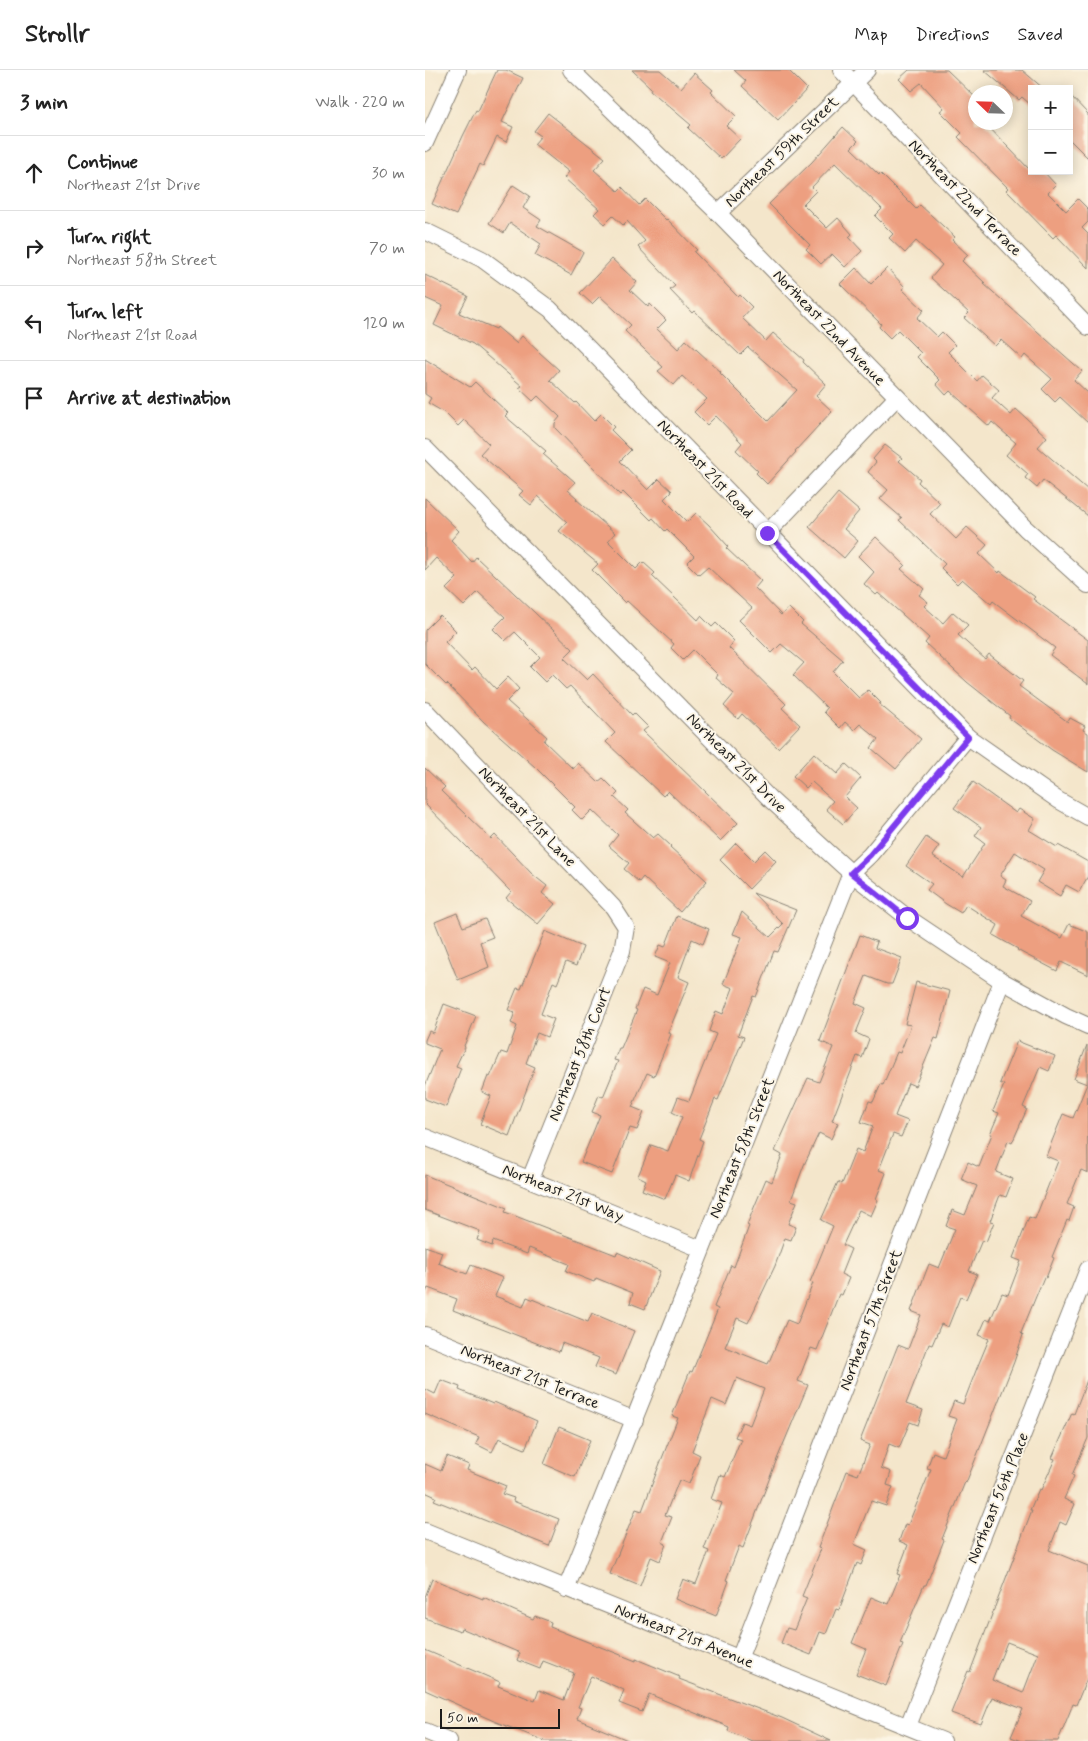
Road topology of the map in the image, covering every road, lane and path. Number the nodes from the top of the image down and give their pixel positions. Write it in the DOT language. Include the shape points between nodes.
graph roads {
  1 [pos="458,70"];
  2 [pos="571,70"];
  3 [pos="841,70"];
  4 [pos="867,70"];
  5 [pos="854,83"];
  6 [pos="425,143"];
  7 [pos="718,213"];
  8 [pos="425,231"];
  9 [pos="1088,327"];
  10 [pos="897,397"];
  11 [pos="425,448"];
  12 [pos="767,533"];
  13 [pos="1088,585"];
  14 [pos="425,710"];
  15 [pos="968,737"];
  16 [pos="1088,817"];
  17 [pos="851,873"];
  18 [pos="625,927"];
  19 [pos="1002,981"];
  20 [pos="1088,1026"];
  21 [pos="425,1137"];
  22 [pos="530,1179"];
  23 [pos="701,1249"];
  24 [pos="1088,1269"];
  25 [pos="425,1334"];
  26 [pos="635,1420"];
  27 [pos="425,1532"];
  28 [pos="566,1589"];
  29 [pos="739,1659"];
  30 [pos="908,1726"];
  31 [pos="425,1731"];
  32 [pos="449,1741"];
  33 [pos="943,1741"];
  1 -- 6 [label="street"];
  2 -- 7 [label="street, Northeast 22nd Avenue"];
  3 -- 5 [label="street, Northeast 22nd Terrace"];
  4 -- 5 [label="street, Northeast 59th Street"];
  5 -- 7 [label="street, Northeast 59th Street"];
  5 -- 9 [label="street, Northeast 22nd Terrace"];
  7 -- 10 [label="street, Northeast 22nd Avenue"];
  8 -- 12 [label="street, Northeast 21st Road" via="482,260 550,309"];
  10 -- 12 [label="street"];
  10 -- 13 [label="street, Northeast 22nd Avenue" via="1025,528"];
  11 -- 17 [label="street, Northeast 21st Drive" via="771,800"];
  12 -- 15 [label="street, Northeast 21st Road"];
  14 -- 18 [label="street, Northeast 21st Lane" via="613,907"];
  15 -- 16 [label="street, Northeast 21st Road"];
  15 -- 17 [label="street, Northeast 58th Street" via="870,855"];
  17 -- 19 [label="street, Northeast 21st Drive" via="907,918"];
  17 -- 23 [label="street, Northeast 58th Street"];
  18 -- 22 [label="street, Northeast 58th Court" via="622,951"];
  19 -- 20 [label="street, Northeast 21st Drive"];
  19 -- 29 [label="street, Northeast 57th Street"];
  21 -- 22 [label="street, Northeast 21st Way"];
  22 -- 23 [label="street, Northeast 21st Way"];
  23 -- 26 [label="street, Northeast 58th Street"];
  24 -- 30 [label="street, Northeast 56th Place"];
  25 -- 26 [label="street, Northeast 21st Terrace"];
  26 -- 28 [label="street, Northeast 58th Street"];
  27 -- 28 [label="street, Northeast 21st Avenue"];
  28 -- 29 [label="street, Northeast 21st Avenue"];
  29 -- 30 [label="street, Northeast 21st Avenue"];
  30 -- 33 [label="street, Northeast 21st Avenue"];
  31 -- 32 [label="street"];
}
